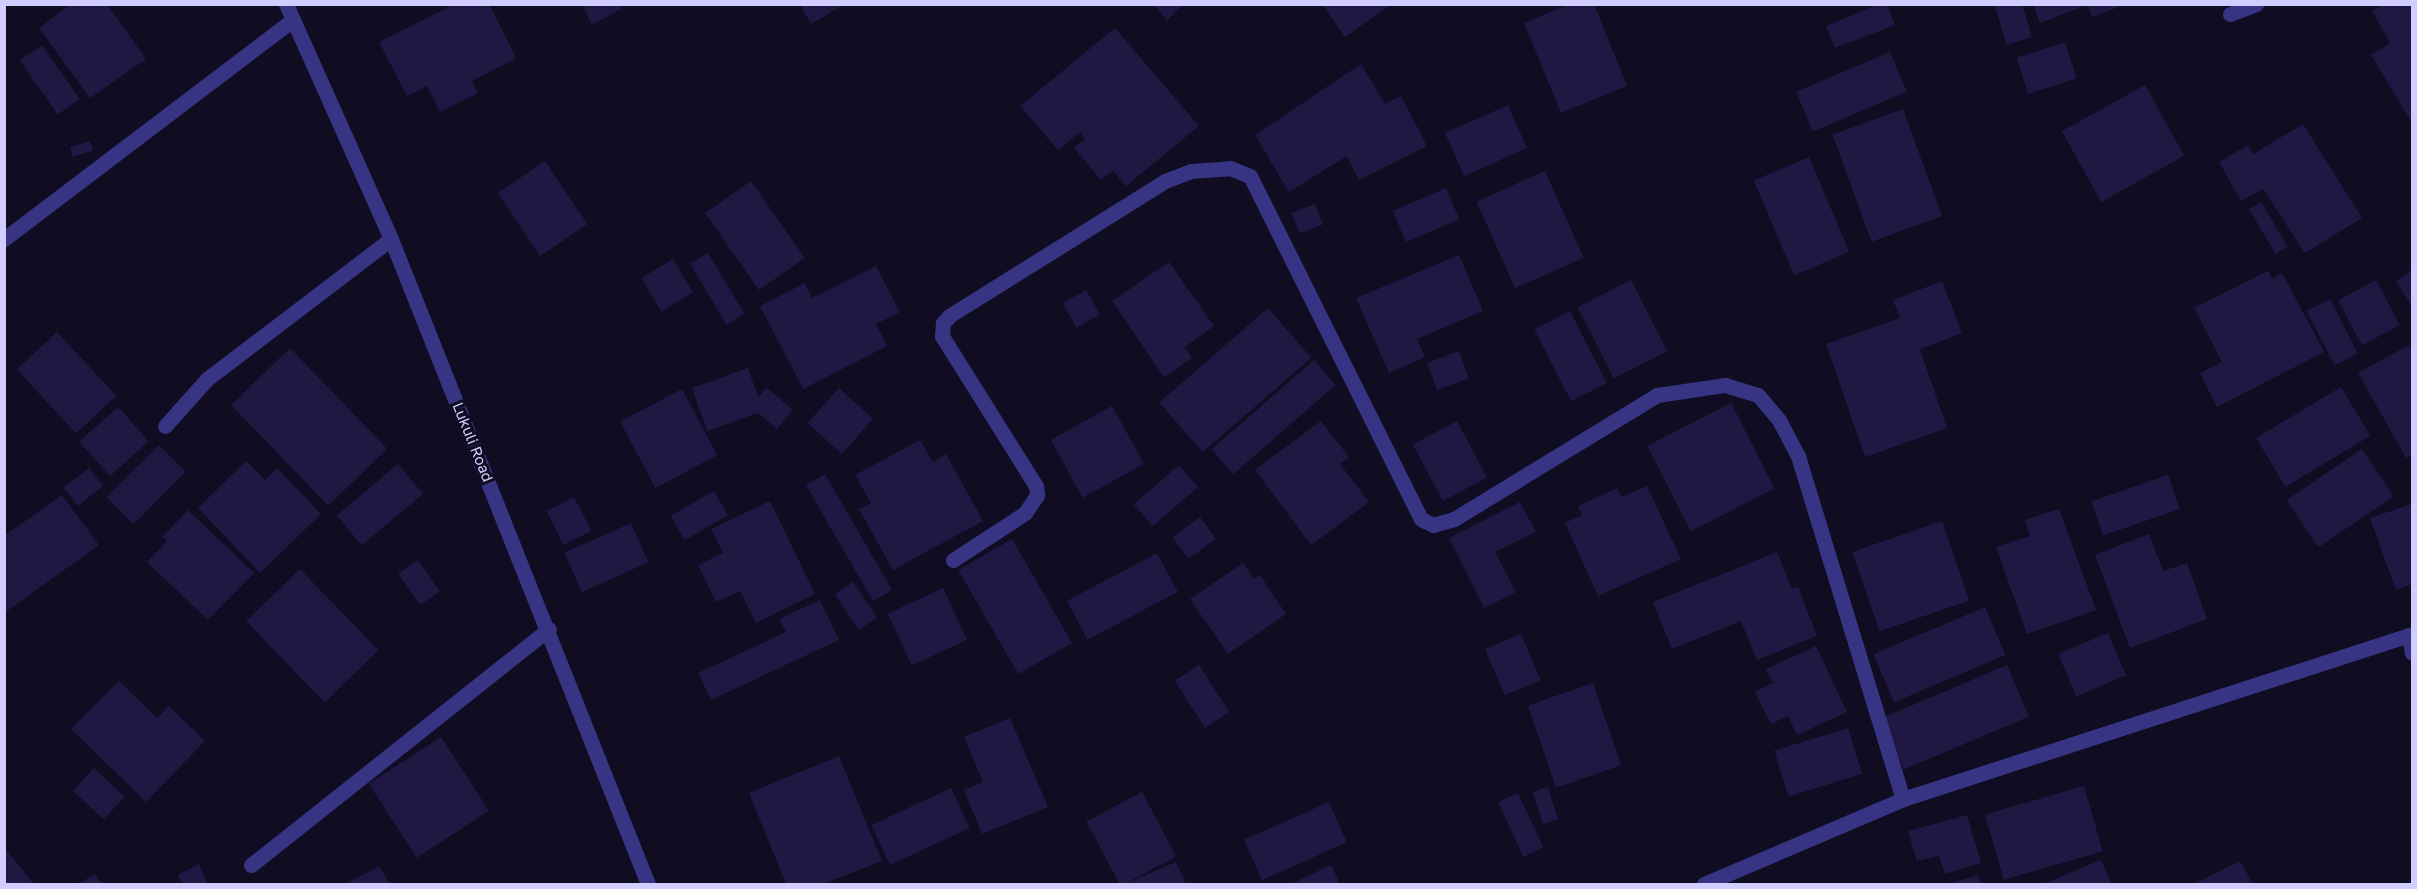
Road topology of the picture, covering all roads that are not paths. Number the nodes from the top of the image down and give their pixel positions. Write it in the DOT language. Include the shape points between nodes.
graph roads {
  1 [pos="286,4"];
  2 [pos="2256,4"];
  3 [pos="2230,14"];
  4 [pos="293,20"];
  5 [pos="4,239"];
  6 [pos="391,239"];
  7 [pos="165,426"];
  8 [pos="952,560"];
  9 [pos="549,629"];
  10 [pos="2411,634"];
  11 [pos="2412,653"];
  12 [pos="1903,799"];
  13 [pos="251,865"];
  14 [pos="648,885"];
  15 [pos="1704,885"];
  1 -- 4 [label="street, Lukuli Road"];
  2 -- 3 [label="street"];
  4 -- 5 [label="street"];
  4 -- 6 [label="street, Lukuli Road"];
  6 -- 7 [label="street" via="207,379"];
  6 -- 9 [label="street, Lukuli Road"];
  8 -- 12 [label="street" via="1025,513 1037,495 1036,486 942,336 943,323 1165,181 1191,171 1230,168 1250,176 1421,519 1433,525 1454,519 1657,395 1725,385 1758,395 1779,420 1798,456"];
  9 -- 13 [label="street"];
  9 -- 14 [label="street, Lukuli Road"];
  10 -- 11 [label="street"];
  10 -- 12 [label="street"];
  12 -- 15 [label="street"];
}
